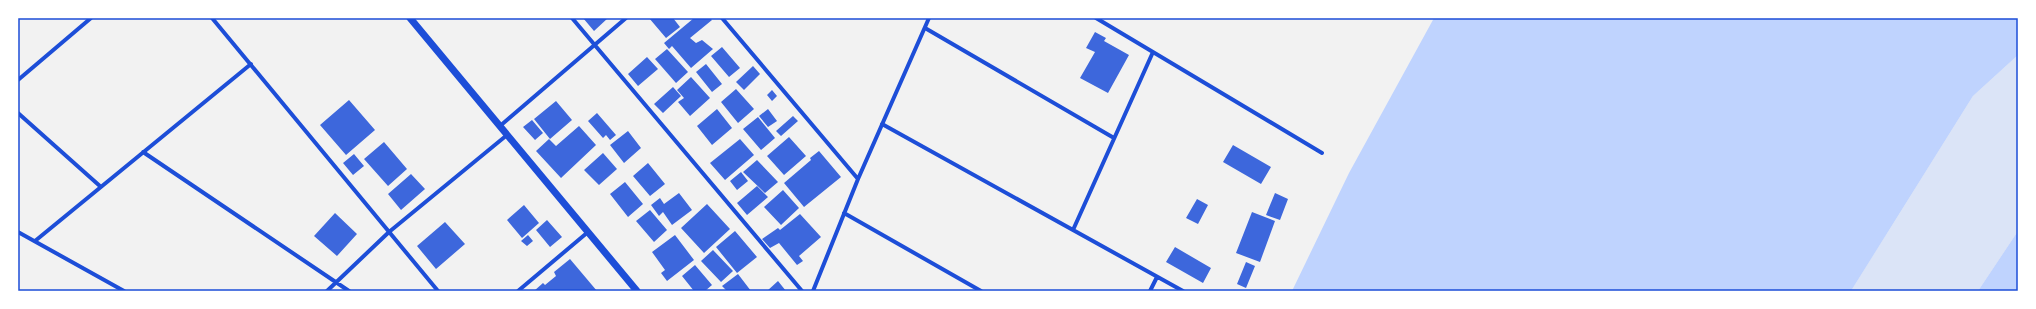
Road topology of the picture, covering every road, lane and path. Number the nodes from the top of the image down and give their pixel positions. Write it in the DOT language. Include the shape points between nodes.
graph roads {
  1 [pos="91,18"];
  2 [pos="212,18"];
  3 [pos="410,18"];
  4 [pos="572,18"];
  5 [pos="626,18"];
  6 [pos="722,18"];
  7 [pos="929,18"];
  8 [pos="1096,18"];
  9 [pos="925,28"];
  10 [pos="594,45"];
  11 [pos="1154,52"];
  12 [pos="250,64"];
  13 [pos="18,80"];
  14 [pos="18,113"];
  15 [pos="882,124"];
  16 [pos="500,126"];
  17 [pos="507,135"];
  18 [pos="1114,138"];
  19 [pos="143,152"];
  20 [pos="1322,153"];
  21 [pos="858,179"];
  22 [pos="101,187"];
  23 [pos="844,213"];
  24 [pos="1073,230"];
  25 [pos="18,232"];
  26 [pos="389,232"];
  27 [pos="588,232"];
  28 [pos="35,241"];
  29 [pos="1157,277"];
  30 [pos="336,283"];
  31 [pos="124,291"];
  32 [pos="327,291"];
  33 [pos="349,291"];
  34 [pos="438,291"];
  35 [pos="518,291"];
  36 [pos="637,291"];
  37 [pos="802,291"];
  38 [pos="813,291"];
  39 [pos="981,291"];
  40 [pos="1150,291"];
  41 [pos="1183,291"];
  1 -- 13 [label="street"];
  2 -- 12 [label="street"];
  3 -- 16 [label="street"];
  4 -- 10 [label="street"];
  5 -- 10 [label="street"];
  6 -- 21 [label="street"];
  7 -- 9 [label="street"];
  8 -- 11 [label="street"];
  9 -- 15 [label="street"];
  9 -- 18 [label="street"];
  10 -- 16 [label="street"];
  10 -- 37 [label="street"];
  11 -- 18 [label="street"];
  11 -- 20 [label="street"];
  12 -- 19 [label="street"];
  12 -- 26 [label="street"];
  14 -- 22 [label="street"];
  15 -- 21 [label="street"];
  15 -- 24 [label="street"];
  16 -- 17 [label="street"];
  17 -- 26 [label="street"];
  17 -- 27 [label="street"];
  18 -- 24 [label="street"];
  19 -- 22 [label="street"];
  19 -- 30 [label="street"];
  21 -- 23 [label="street"];
  22 -- 28 [label="street"];
  23 -- 38 [label="street"];
  23 -- 39 [label="street"];
  24 -- 29 [label="street"];
  25 -- 28 [label="street"];
  26 -- 30 [label="street"];
  26 -- 34 [label="street"];
  27 -- 35 [label="street"];
  27 -- 36 [label="street"];
  28 -- 31 [label="street"];
  29 -- 40 [label="street"];
  29 -- 41 [label="street"];
  30 -- 32 [label="street"];
  30 -- 33 [label="street"];
}
